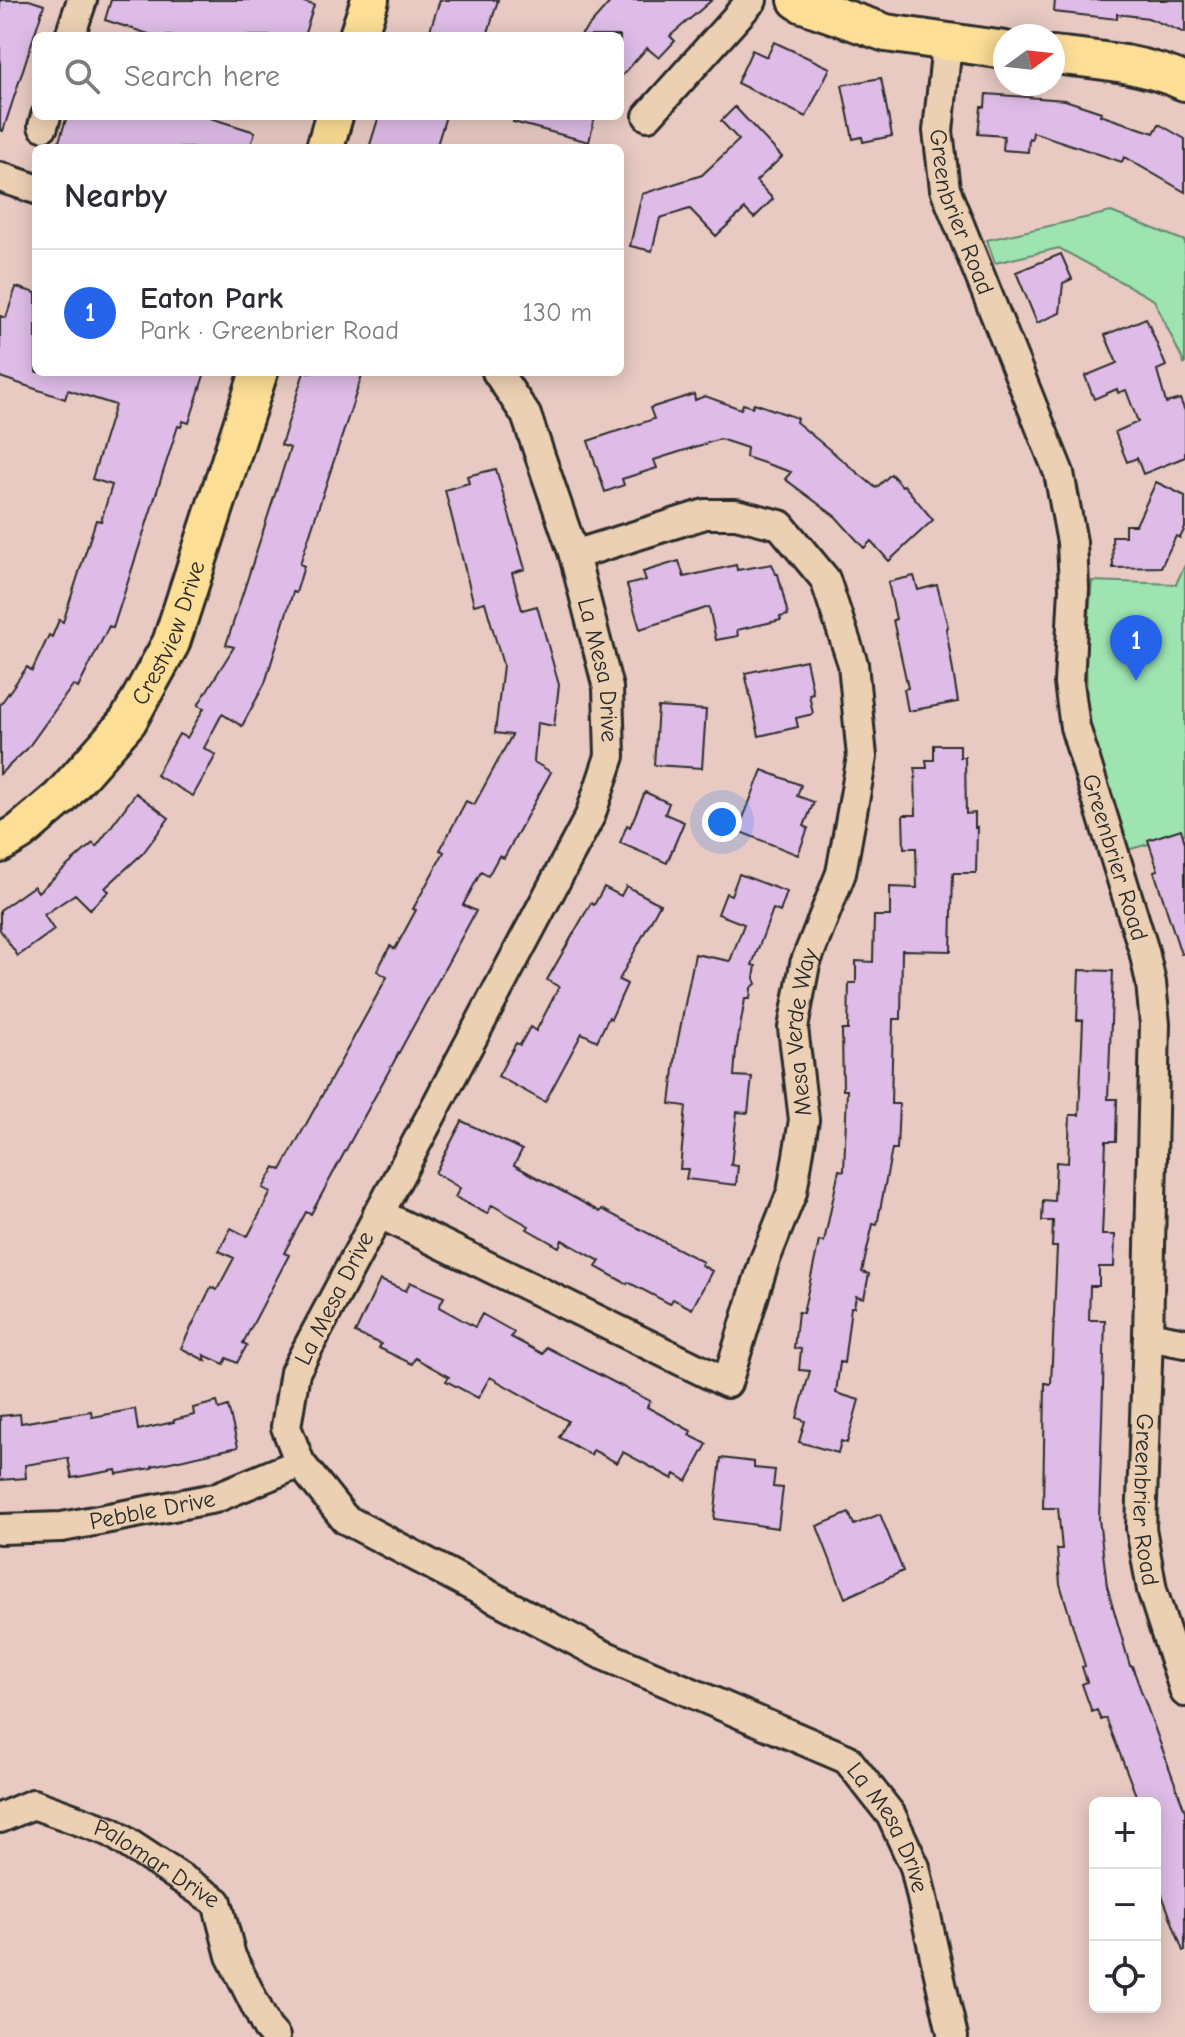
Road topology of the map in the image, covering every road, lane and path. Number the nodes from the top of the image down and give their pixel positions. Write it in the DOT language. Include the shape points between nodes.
graph roads {
  1 [pos="82,0"];
  2 [pos="370,0"];
  3 [pos="752,0"];
  4 [pos="797,0"];
  5 [pos="71,32"];
  6 [pos="359,32"];
  7 [pos="947,44"];
  8 [pos="993,49"];
  9 [pos="1065,56"];
  10 [pos="1185,82"];
  11 [pos="648,116"];
  12 [pos="0,177"];
  13 [pos="32,188"];
  14 [pos="258,376"];
  15 [pos="500,376"];
  16 [pos="574,555"];
  17 [pos="0,844"];
  18 [pos="378,1213"];
  19 [pos="1148,1336"];
  20 [pos="1185,1343"];
  21 [pos="300,1463"];
  22 [pos="0,1529"];
  23 [pos="1185,1692"];
  24 [pos="0,1818"];
  25 [pos="275,2037"];
  26 [pos="953,2037"];
  1 -- 5 [label="street"];
  2 -- 6 [label="main road"];
  3 -- 11 [label="street"];
  4 -- 7 [label="main road" via="886,33"];
  7 -- 8 [label="main road"];
  7 -- 19 [label="street, Greenbrier Road" via="938,131 945,189 1059,473 1072,542 1069,683 1075,727 1151,983 1155,1024"];
  9 -- 10 [label="main road" via="1161,71"];
  12 -- 13 [label="street"];
  14 -- 17 [label="main road, Crestview Drive" via="171,643 152,683 128,721 60,798"];
  15 -- 16 [label="street, La Mesa Drive" via="526,415"];
  16 -- 18 [label="street, La Mesa Drive" via="608,688 610,756 590,816"];
  16 -- 18 [label="street, Mesa Verde Way" via="705,514 736,514 780,525 825,579 853,664 862,757 841,873 805,964 793,1028 804,1120 792,1192 727,1383"];
  18 -- 21 [label="street, La Mesa Drive" via="295,1372 286,1427"];
  19 -- 20 [label="street"];
  19 -- 23 [label="street, Greenbrier Road" via="1141,1528 1152,1590"];
  21 -- 22 [label="street, Pebble Drive" via="215,1498 62,1527"];
  21 -- 26 [label="street, La Mesa Drive" via="345,1519 601,1654 847,1759 891,1815 915,1867"];
  24 -- 25 [label="street, Palomar Drive" via="33,1804 111,1832 217,1902 231,1956"];
}
